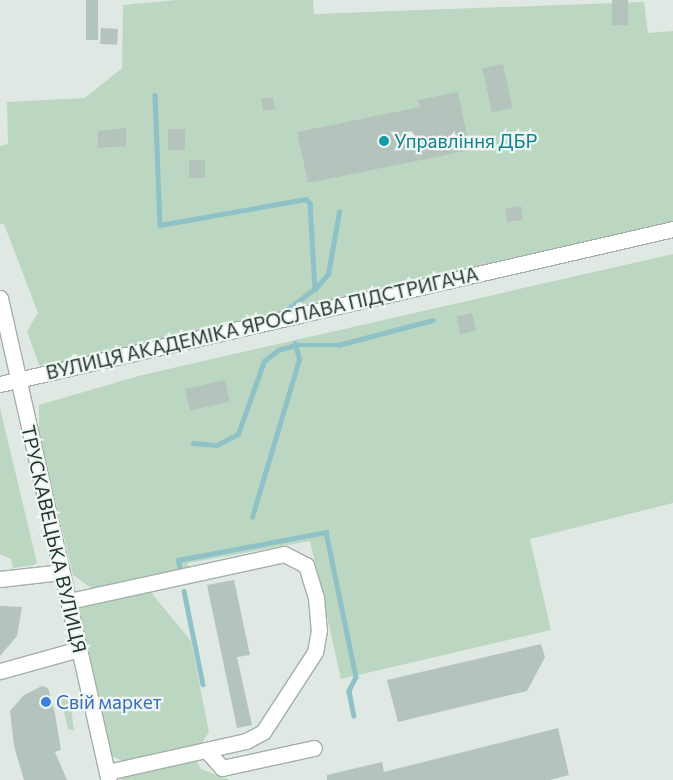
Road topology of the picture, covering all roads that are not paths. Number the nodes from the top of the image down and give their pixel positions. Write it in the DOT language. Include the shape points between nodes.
graph roads {
  1 [pos="673,230"];
  2 [pos="0,298"];
  3 [pos="19,380"];
  4 [pos="0,384"];
  5 [pos="61,572"];
  6 [pos="0,579"];
  7 [pos="69,601"];
  8 [pos="79,649"];
  9 [pos="0,671"];
  10 [pos="314,748"];
  11 [pos="206,750"];
  12 [pos="108,776"];
  1 -- 3 [label="street, ВУЛИЦЯ АКАДЕМІКА ЯРОСЛАВА ПІДСТРИГАЧА"];
  2 -- 3 [label="street, ТРУСКАВЕЦЬКА ВУЛИЦЯ"];
  3 -- 4 [label="street, ВУЛИЦЯ АКАДЕМІКА ЯРОСЛАВА ПІДСТРИГАЧА"];
  3 -- 5 [label="street, ТРУСКАВЕЦЬКА ВУЛИЦЯ"];
  5 -- 6 [label="street"];
  5 -- 7 [label="street, ТРУСКАВЕЦЬКА ВУЛИЦЯ"];
  7 -- 8 [label="street, ТРУСКАВЕЦЬКА ВУЛИЦЯ"];
  7 -- 11 [label="street" via="278,555 303,562 318,608 314,652 263,732"];
  8 -- 9 [label="street"];
  8 -- 12 [label="street, ТРУСКАВЕЦЬКА ВУЛИЦЯ"];
  10 -- 11 [label="street" via="222,768"];
  11 -- 12 [label="street"];
}
